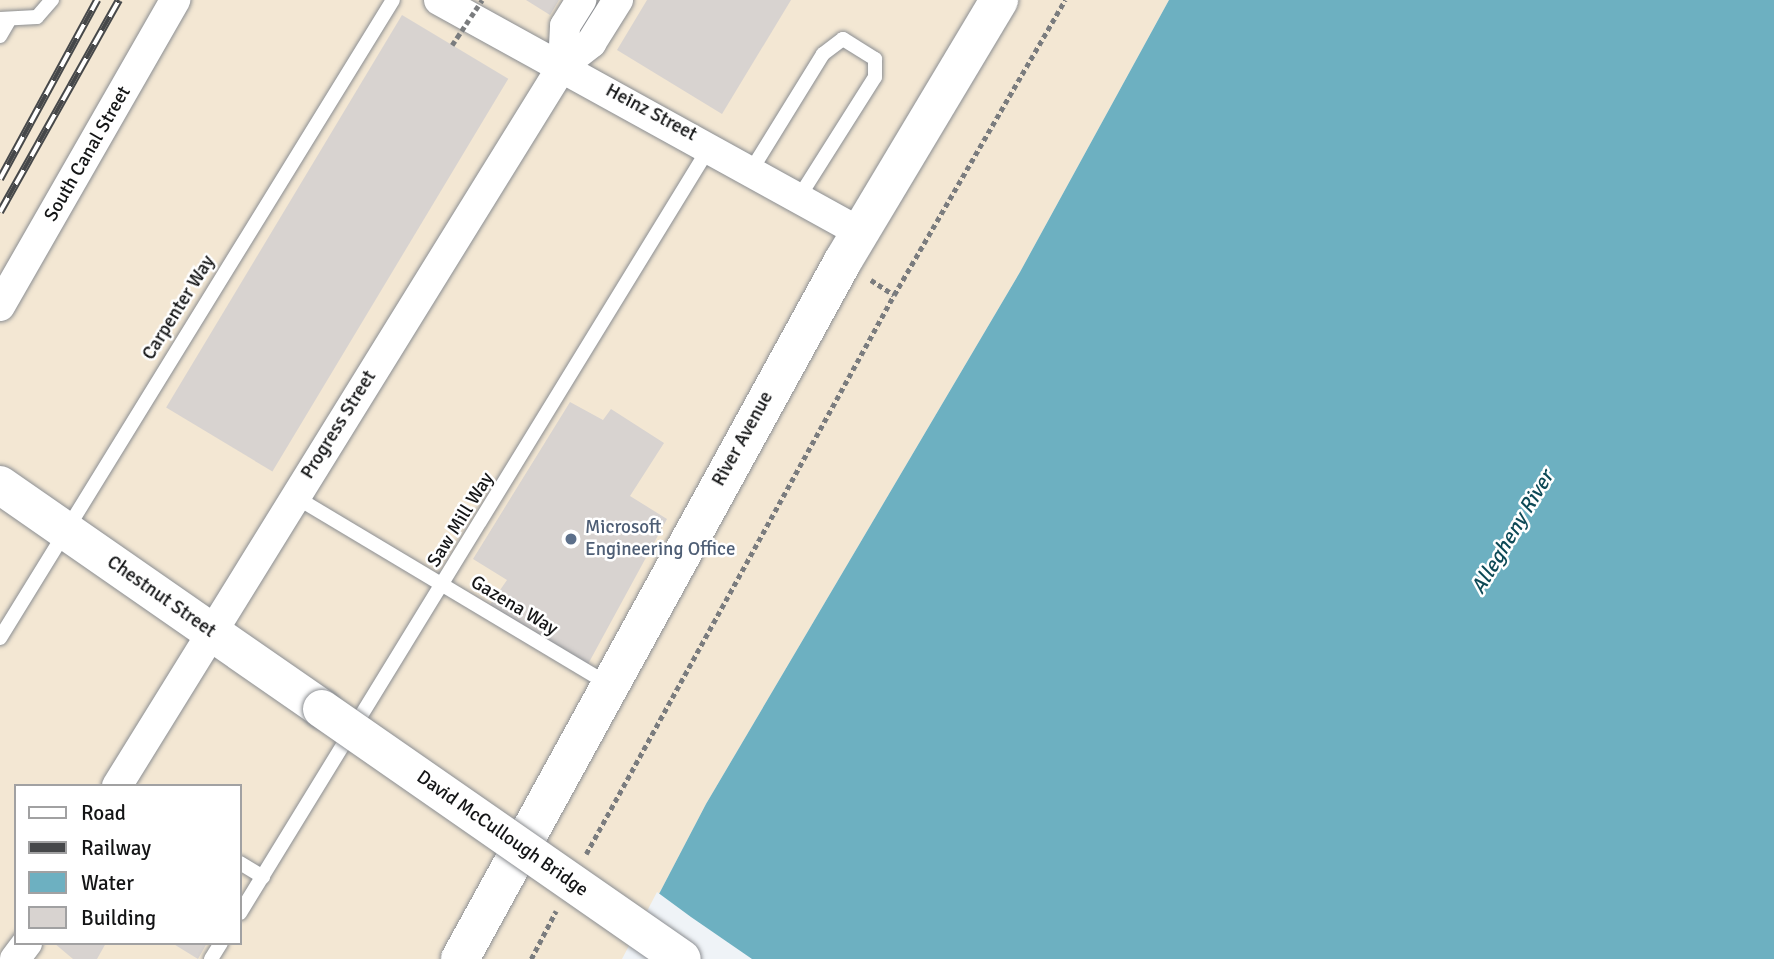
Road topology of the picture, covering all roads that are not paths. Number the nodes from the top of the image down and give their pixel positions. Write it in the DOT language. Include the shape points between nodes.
graph roads {
  1 [pos="52,0"];
  2 [pos="175,0"];
  3 [pos="393,0"];
  4 [pos="439,0"];
  5 [pos="581,0"];
  6 [pos="618,0"];
  7 [pos="999,0"];
  8 [pos="4,20"];
  9 [pos="0,36"];
  10 [pos="563,65"];
  11 [pos="710,145"];
  12 [pos="752,169"];
  13 [pos="799,197"];
  14 [pos="859,232"];
  15 [pos="0,306"];
  16 [pos="0,485"];
  17 [pos="294,496"];
  18 [pos="64,530"];
  19 [pos="443,586"];
  20 [pos="210,630"];
  21 [pos="0,638"];
  22 [pos="606,683"];
  23 [pos="322,709"];
  24 [pos="118,784"];
  25 [pos="242,864"];
  26 [pos="263,877"];
  27 [pos="242,911"];
  28 [pos="460,959"];
  29 [pos="682,959"];
  1 -- 8 [label="lane" via="37,18"];
  2 -- 15 [label="street, South Canal Street"];
  3 -- 18 [label="lane, Carpenter Way"];
  4 -- 10 [label="street, Heinz Street"];
  5 -- 10 [label="street, Progress Street" via="565,26"];
  6 -- 10 [label="street, Progress Street" via="591,43"];
  7 -- 14 [label="street, River Avenue"];
  8 -- 9 [label="lane"];
  10 -- 11 [label="street, Heinz Street"];
  10 -- 17 [label="street, Progress Street"];
  11 -- 12 [label="street, Heinz Street"];
  11 -- 19 [label="lane, Saw Mill Way"];
  12 -- 13 [label="street, Heinz Street"];
  12 -- 13 [label="lane" via="822,54 843,39 876,59 875,77"];
  13 -- 14 [label="street, Heinz Street"];
  14 -- 22 [label="street, River Avenue"];
  16 -- 18 [label="street, Chestnut Street"];
  17 -- 19 [label="lane, Gazena Way"];
  17 -- 20 [label="street, Progress Street"];
  18 -- 20 [label="street, Chestnut Street"];
  18 -- 21 [label="lane, Carpenter Way"];
  19 -- 22 [label="lane, Gazena Way"];
  19 -- 26 [label="lane, Saw Mill Way"];
  20 -- 23 [label="street, Chestnut Street"];
  20 -- 24 [label="street, Progress Street"];
  22 -- 28 [label="street, River Avenue"];
  23 -- 29 [label="street, David McCullough Bridge, bridge"];
  25 -- 26 [label="lane"];
  26 -- 27 [label="lane, Saw Mill Way"];
}
